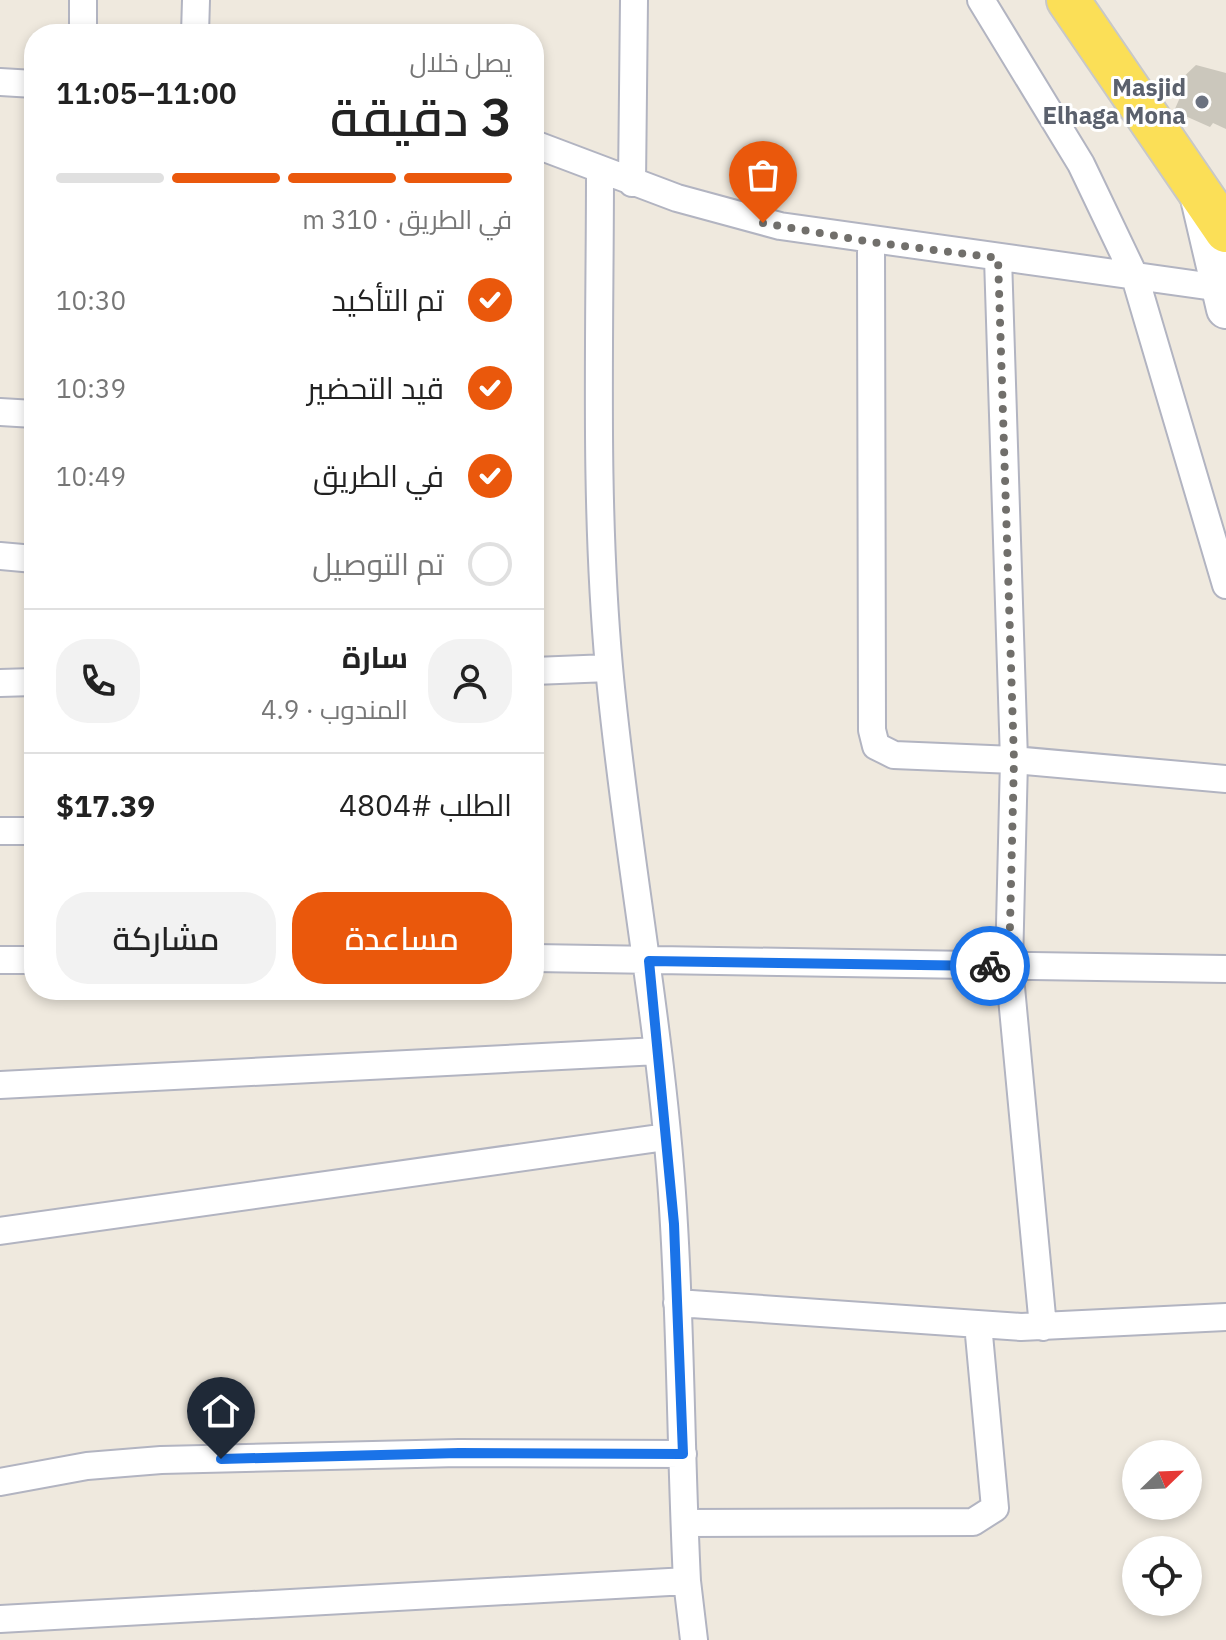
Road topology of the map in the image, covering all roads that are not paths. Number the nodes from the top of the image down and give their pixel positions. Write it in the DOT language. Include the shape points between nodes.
graph roads {
  1 [pos="83,0"];
  2 [pos="196,0"];
  3 [pos="634,0"];
  4 [pos="981,0"];
  5 [pos="1068,0"];
  6 [pos="83,24"];
  7 [pos="195,24"];
  8 [pos="0,82"];
  9 [pos="24,83"];
  10 [pos="544,148"];
  11 [pos="600,170"];
  12 [pos="632,183"];
  13 [pos="1200,198"];
  14 [pos="1226,231"];
  15 [pos="871,242"];
  16 [pos="998,258"];
  17 [pos="1135,277"];
  18 [pos="1224,298"];
  19 [pos="0,412"];
  20 [pos="24,413"];
  21 [pos="0,556"];
  22 [pos="24,558"];
  23 [pos="1226,585"];
  24 [pos="609,668"];
  25 [pos="544,671"];
  26 [pos="24,682"];
  27 [pos="0,683"];
  28 [pos="1014,760"];
  29 [pos="1226,779"];
  30 [pos="0,831"];
  31 [pos="24,831"];
  32 [pos="544,958"];
  33 [pos="0,960"];
  34 [pos="24,960"];
  35 [pos="649,961"];
  36 [pos="1009,966"];
  37 [pos="1226,969"];
  38 [pos="658,1051"];
  39 [pos="0,1085"];
  40 [pos="666,1137"];
  41 [pos="0,1231"];
  42 [pos="677,1303"];
  43 [pos="1226,1317"];
  44 [pos="978,1324"];
  45 [pos="1043,1327"];
  46 [pos="683,1454"];
  47 [pos="0,1482"];
  48 [pos="685,1523"];
  49 [pos="687,1581"];
  50 [pos="0,1619"];
  51 [pos="694,1640"];
  1 -- 6 [label="street"];
  2 -- 7 [label="street"];
  3 -- 12 [label="street"];
  4 -- 17 [label="street" via="1081,164"];
  5 -- 13 [label="main road"];
  8 -- 9 [label="street"];
  10 -- 11 [label="street"];
  11 -- 12 [label="street"];
  11 -- 24 [label="street" via="600,453"];
  12 -- 15 [label="street" via="745,219"];
  13 -- 14 [label="main road"];
  13 -- 18 [label="street"];
  15 -- 16 [label="street"];
  15 -- 28 [label="street" via="873,741 894,755"];
  16 -- 17 [label="street"];
  16 -- 28 [label="street"];
  17 -- 18 [label="street"];
  17 -- 23 [label="street"];
  19 -- 20 [label="street"];
  21 -- 22 [label="street"];
  24 -- 25 [label="street"];
  24 -- 35 [label="street"];
  26 -- 27 [label="street"];
  28 -- 29 [label="street"];
  28 -- 36 [label="street"];
  30 -- 31 [label="street"];
  32 -- 35 [label="street"];
  33 -- 34 [label="street"];
  35 -- 36 [label="street"];
  35 -- 38 [label="street"];
  36 -- 37 [label="street"];
  36 -- 45 [label="street"];
  38 -- 39 [label="street"];
  38 -- 40 [label="street"];
  40 -- 41 [label="street"];
  40 -- 42 [label="street"];
  42 -- 44 [label="street"];
  42 -- 46 [label="street"];
  43 -- 45 [label="street"];
  44 -- 45 [label="street"];
  44 -- 48 [label="street" via="995,1508 990,1514 973,1522"];
  46 -- 47 [label="street" via="161,1460 87,1466"];
  46 -- 48 [label="street"];
  48 -- 49 [label="street"];
  49 -- 50 [label="street"];
  49 -- 51 [label="street"];
}
